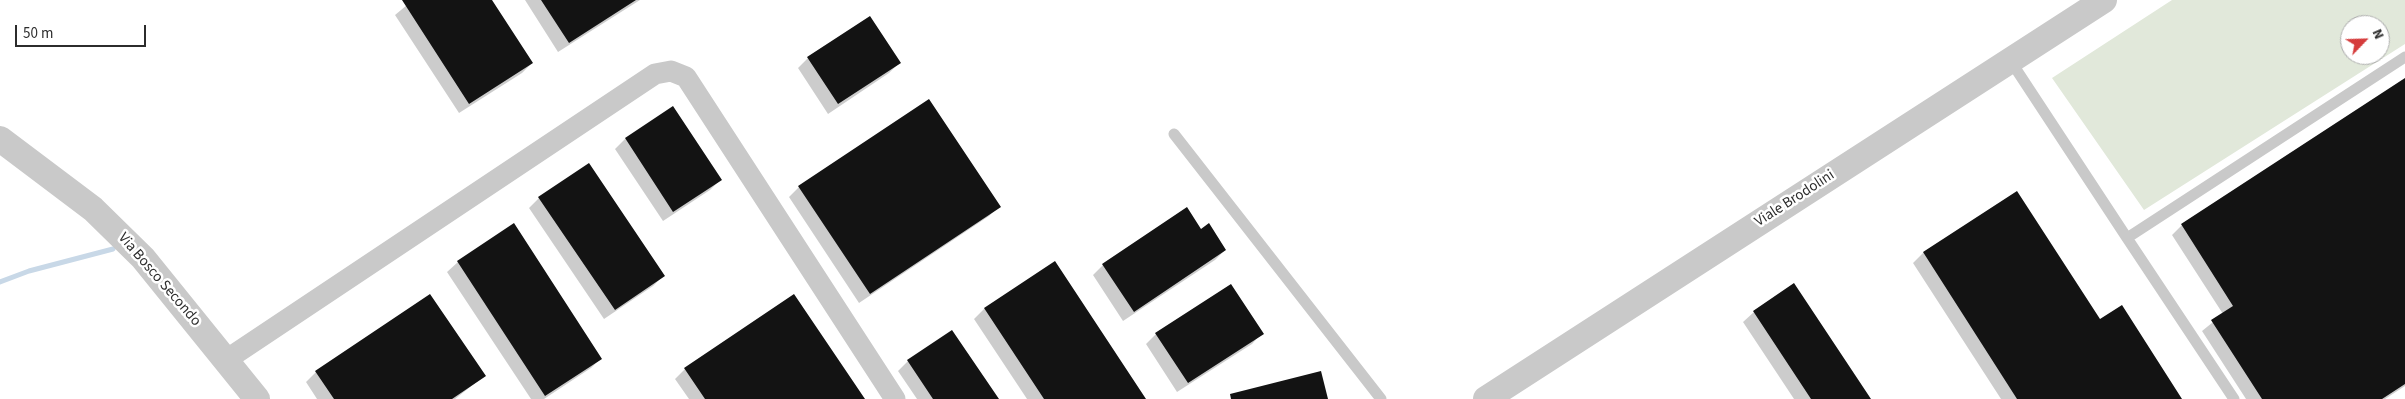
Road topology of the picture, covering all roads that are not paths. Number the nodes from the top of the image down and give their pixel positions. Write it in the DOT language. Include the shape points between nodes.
graph roads {
  1 [pos="2104,0"];
  2 [pos="2405,57"];
  3 [pos="2010,60"];
  4 [pos="1174,134"];
  5 [pos="0,139"];
  6 [pos="2127,238"];
  7 [pos="226,360"];
  8 [pos="257,399"];
  9 [pos="895,399"];
  10 [pos="1381,399"];
  11 [pos="1486,399"];
  12 [pos="2234,399"];
  1 -- 3 [label="street, Viale Brodolini"];
  2 -- 6 [label="lane"];
  3 -- 6 [label="lane"];
  3 -- 11 [label="street, Viale Brodolini"];
  4 -- 10 [label="lane"];
  5 -- 7 [label="street, Via Bosco Secondo" via="93,209 143,258"];
  6 -- 12 [label="lane"];
  7 -- 8 [label="street, Via Bosco Secondo"];
  7 -- 9 [label="street" via="655,74 671,71 686,77"];
}
